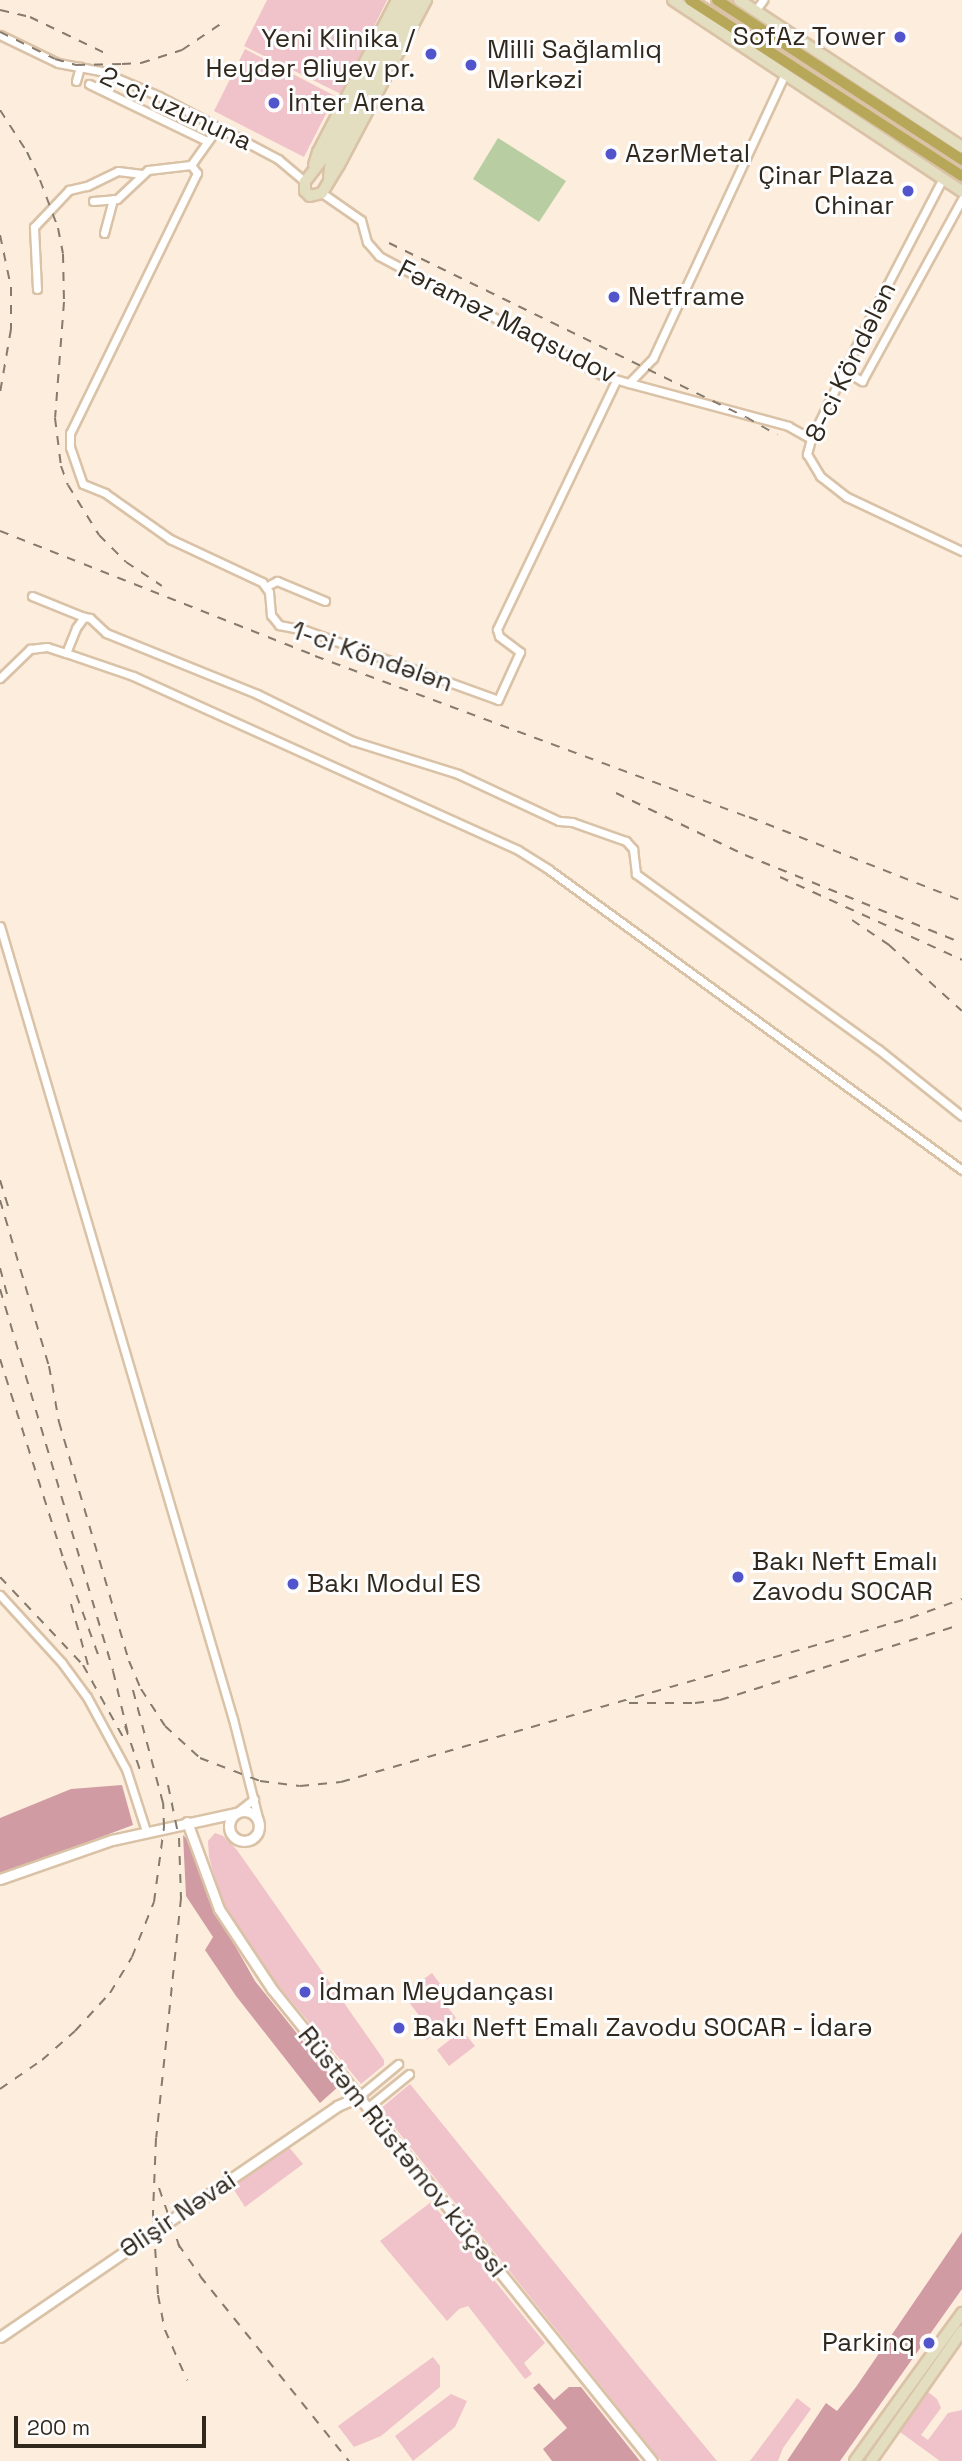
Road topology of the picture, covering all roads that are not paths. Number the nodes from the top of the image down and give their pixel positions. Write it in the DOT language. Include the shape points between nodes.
graph roads {
  1 [pos="397,0"];
  2 [pos="416,0"];
  3 [pos="673,0"];
  4 [pos="690,0"];
  5 [pos="717,0"];
  6 [pos="738,0"];
  7 [pos="763,0"];
  8 [pos="755,11"];
  9 [pos="0,35"];
  10 [pos="80,67"];
  11 [pos="785,74"];
  12 [pos="76,80"];
  13 [pos="89,84"];
  14 [pos="218,127"];
  15 [pos="207,141"];
  16 [pos="962,146"];
  17 [pos="962,160"];
  18 [pos="191,165"];
  19 [pos="313,169"];
  20 [pos="142,174"];
  21 [pos="962,176"];
  22 [pos="943,178"];
  23 [pos="306,181"];
  24 [pos="323,191"];
  25 [pos="962,191"];
  26 [pos="113,199"];
  27 [pos="962,199"];
  28 [pos="93,201"];
  29 [pos="104,233"];
  30 [pos="37,289"];
  31 [pos="844,371"];
  32 [pos="616,381"];
  33 [pos="629,383"];
  34 [pos="811,439"];
  35 [pos="962,551"];
  36 [pos="267,586"];
  37 [pos="32,596"];
  38 [pos="325,601"];
  39 [pos="84,617"];
  40 [pos="66,653"];
  41 [pos="0,678"];
  42 [pos="0,926"];
  43 [pos="962,1116"];
  44 [pos="962,1170"];
  45 [pos="0,1595"];
  46 [pos="254,1798"];
  47 [pos="236,1813"];
  48 [pos="187,1822"];
  49 [pos="259,1822"];
  50 [pos="146,1831"];
  51 [pos="0,1879"];
  52 [pos="398,2064"];
  53 [pos="409,2074"];
  54 [pos="358,2097"];
  55 [pos="367,2108"];
  56 [pos="962,2313"];
  57 [pos="962,2332"];
  58 [pos="0,2337"];
  59 [pos="652,2461"];
  60 [pos="855,2461"];
  61 [pos="871,2461"];
  1 -- 19 [label="main road"];
  2 -- 19 [label="main road"];
  2 -- 24 [label="main road"];
  3 -- 11 [label="main road"];
  4 -- 21 [label="highway"];
  5 -- 17 [label="highway"];
  6 -- 8 [label="main road"];
  7 -- 8 [label="street"];
  8 -- 16 [label="main road"];
  9 -- 10 [label="street, 2-ci uzununa" via="58,63"];
  10 -- 12 [label="street"];
  10 -- 14 [label="street, 2-ci uzununa" via="159,96"];
  11 -- 22 [label="main road"];
  11 -- 33 [label="street, Fəraməz Maqsudov" via="653,358"];
  13 -- 15 [label="street"];
  14 -- 15 [label="street"];
  14 -- 23 [label="street, 2-ci uzununa" via="278,159"];
  15 -- 18 [label="street"];
  18 -- 20 [label="street"];
  18 -- 36 [label="street" via="197,173 70,433 69,447 83,484 124,505 163,535"];
  19 -- 23 [label="main road"];
  20 -- 26 [label="street"];
  20 -- 30 [label="street" via="118,171 69,190 34,227"];
  22 -- 25 [label="main road"];
  22 -- 31 [label="street, 8-ci Köndələn"];
  23 -- 24 [label="main road" via="319,178"];
  24 -- 32 [label="street, Fəraməz Maqsudov" via="361,220 367,242 379,256"];
  26 -- 28 [label="street"];
  26 -- 29 [label="street"];
  27 -- 31 [label="street" via="862,381"];
  31 -- 34 [label="street, 8-ci Köndələn"];
  32 -- 33 [label="street, Fəraməz Maqsudov"];
  32 -- 36 [label="street, 1-ci Köndələn" via="496,629 520,652 498,700 305,630 279,625 271,615"];
  33 -- 34 [label="street" via="788,426"];
  34 -- 35 [label="street, 8-ci Köndələn" via="809,459 826,482 861,505"];
  36 -- 38 [label="street" via="277,581"];
  37 -- 39 [label="street"];
  39 -- 40 [label="street"];
  39 -- 43 [label="street" via="106,633 257,694 353,741 458,774 559,821 625,841 633,849 636,874 878,1049"];
  40 -- 41 [label="street" via="47,647 30,649"];
  40 -- 44 [label="street" via="133,677 533,859"];
  42 -- 46 [label="street"];
  45 -- 50 [label="street" via="87,1697 126,1769"];
  46 -- 47 [label="street"];
  46 -- 49 [label="street"];
  47 -- 48 [label="street"];
  47 -- 49 [label="street" via="253,1813"];
  47 -- 49 [label="street" via="229,1823 236,1839 254,1838"];
  48 -- 50 [label="street"];
  48 -- 54 [label="street, Rüstəm Rüstəmov küçəsi" via="230,1926 272,1989"];
  50 -- 51 [label="street"];
  52 -- 54 [label="street"];
  53 -- 55 [label="street"];
  54 -- 55 [label="street, Rüstəm Rüstəmov küçəsi"];
  54 -- 58 [label="street, Əlişir Nəvai" via="337,2106"];
  55 -- 59 [label="street, Rüstəm Rüstəmov küçəsi"];
  56 -- 60 [label="main road"];
  57 -- 61 [label="main road"];
}
